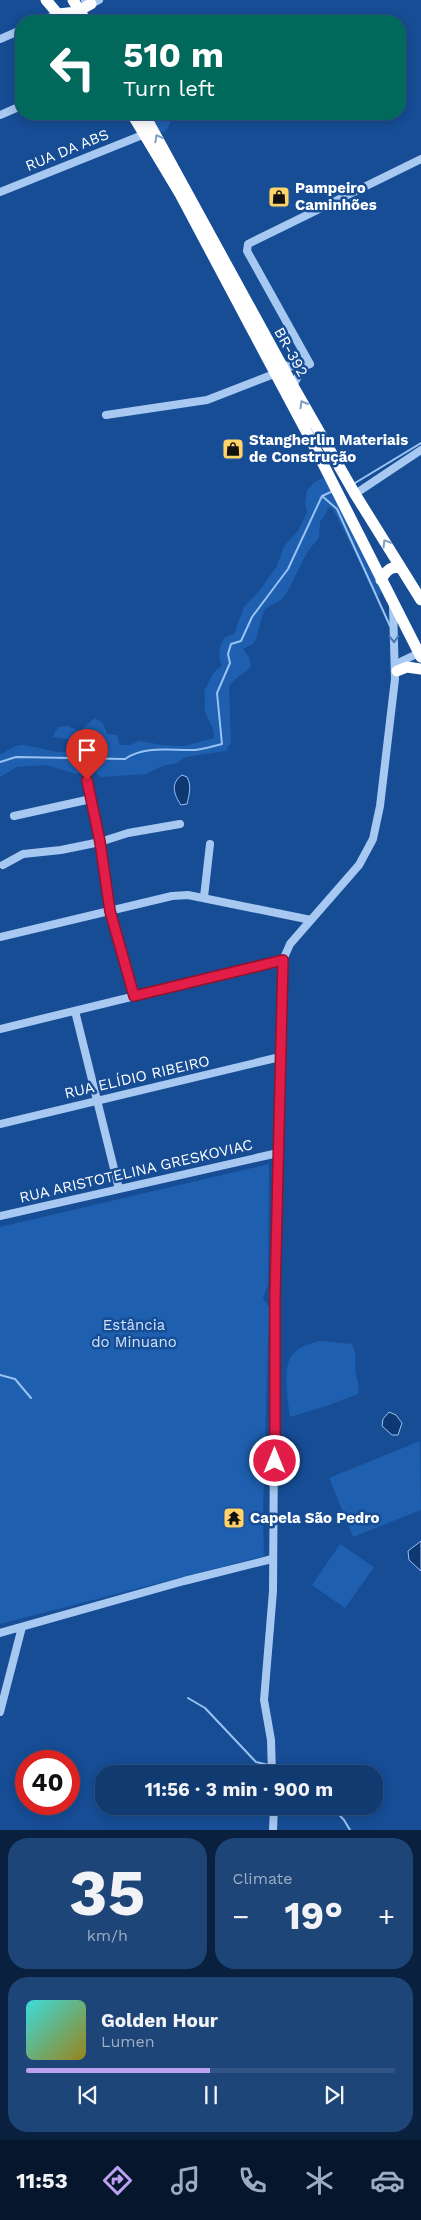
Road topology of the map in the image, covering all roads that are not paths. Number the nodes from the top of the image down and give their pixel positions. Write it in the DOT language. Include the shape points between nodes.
graph roads {
  1 [pos="46,0"];
  2 [pos="71,9"];
  3 [pos="15,33"];
  4 [pos="0,39"];
  5 [pos="15,109"];
  6 [pos="0,115"];
  7 [pos="136,120"];
  8 [pos="147,120"];
  9 [pos="144,134"];
  10 [pos="421,159"];
  11 [pos="1,188"];
  12 [pos="280,362"];
  13 [pos="306,366"];
  14 [pos="274,374"];
  15 [pos="293,386"];
  16 [pos="106,415"];
  17 [pos="421,450"];
  18 [pos="355,494"];
  19 [pos="401,568"];
  20 [pos="381,580"];
  21 [pos="421,600"];
  22 [pos="392,602"];
  23 [pos="420,654"];
  24 [pos="421,669"];
  25 [pos="396,673"];
  26 [pos="87,780"];
  27 [pos="91,799"];
  28 [pos="14,816"];
  29 [pos="180,824"];
  30 [pos="100,842"];
  31 [pos="210,844"];
  32 [pos="3,865"];
  33 [pos="204,897"];
  34 [pos="110,911"];
  35 [pos="311,920"];
  36 [pos="0,937"];
  37 [pos="283,960"];
  38 [pos="134,996"];
  39 [pos="75,1011"];
  40 [pos="0,1029"];
  41 [pos="280,1057"];
  42 [pos="97,1101"];
  43 [pos="0,1124"];
  44 [pos="278,1153"];
  45 [pos="119,1189"];
  46 [pos="0,1216"];
  47 [pos="272,1559"];
  48 [pos="22,1626"];
  49 [pos="0,1632"];
  50 [pos="0,1712"];
  51 [pos="272,1765"];
  52 [pos="274,1815"];
  53 [pos="273,1830"];
  1 -- 2 [label="highway"];
  3 -- 4 [label="street"];
  5 -- 6 [label="street"];
  7 -- 9 [label="highway, BR-392"];
  12 -- 8 [label="highway, BR-392, one-way"];
  9 -- 11 [label="street, RUA DA ABS"];
  9 -- 14 [label="highway, BR-392" via="180,194"];
  10 -- 13 [label="street" via="248,244 248,251"];
  12 -- 13 [label="street" via="287,366"];
  12 -- 15 [label="highway, BR-392"];
  13 -- 15 [label="street"];
  14 -- 16 [label="street" via="207,400"];
  14 -- 20 [label="highway, BR-392"];
  18 -- 15 [label="highway, BR-392, one-way"];
  17 -- 18 [label="street"];
  19 -- 18 [label="highway, BR-392, one-way"];
  19 -- 20 [label="highway" via="389,569"];
  19 -- 21 [label="highway, BR-392"];
  20 -- 22 [label="highway, BR-392"];
  22 -- 23 [label="highway, BR-392"];
  22 -- 25 [label="street, one-way"];
  23 -- 25 [label="street" via="402,661"];
  24 -- 25 [label="highway" via="407,667"];
  25 -- 35 [label="street" via="373,839 359,865"];
  26 -- 27 [label="street"];
  27 -- 28 [label="street"];
  27 -- 30 [label="street"];
  29 -- 30 [label="street" via="122,834"];
  30 -- 32 [label="street" via="24,854"];
  30 -- 34 [label="street"];
  31 -- 33 [label="street"];
  33 -- 34 [label="street" via="172,896"];
  33 -- 35 [label="street"];
  34 -- 36 [label="street"];
  34 -- 38 [label="street"];
  35 -- 37 [label="street" via="290,944"];
  37 -- 38 [label="street"];
  37 -- 41 [label="street"];
  38 -- 39 [label="street"];
  39 -- 40 [label="street"];
  39 -- 42 [label="street"];
  41 -- 42 [label="street, RUA ELÍDIO RIBEIRO"];
  41 -- 44 [label="street"];
  42 -- 43 [label="street, RUA ELÍDIO RIBEIRO"];
  42 -- 45 [label="street"];
  44 -- 45 [label="street, RUA ARISTOTELINA GRESKOVIAC"];
  44 -- 47 [label="street"];
  45 -- 46 [label="street, RUA ARISTOTELINA GRESKOVIAC"];
  47 -- 48 [label="street"];
  47 -- 51 [label="street" via="273,1591 264,1700"];
  48 -- 49 [label="street"];
  48 -- 50 [label="street"];
  52 -- 53 [label="street"];
}
